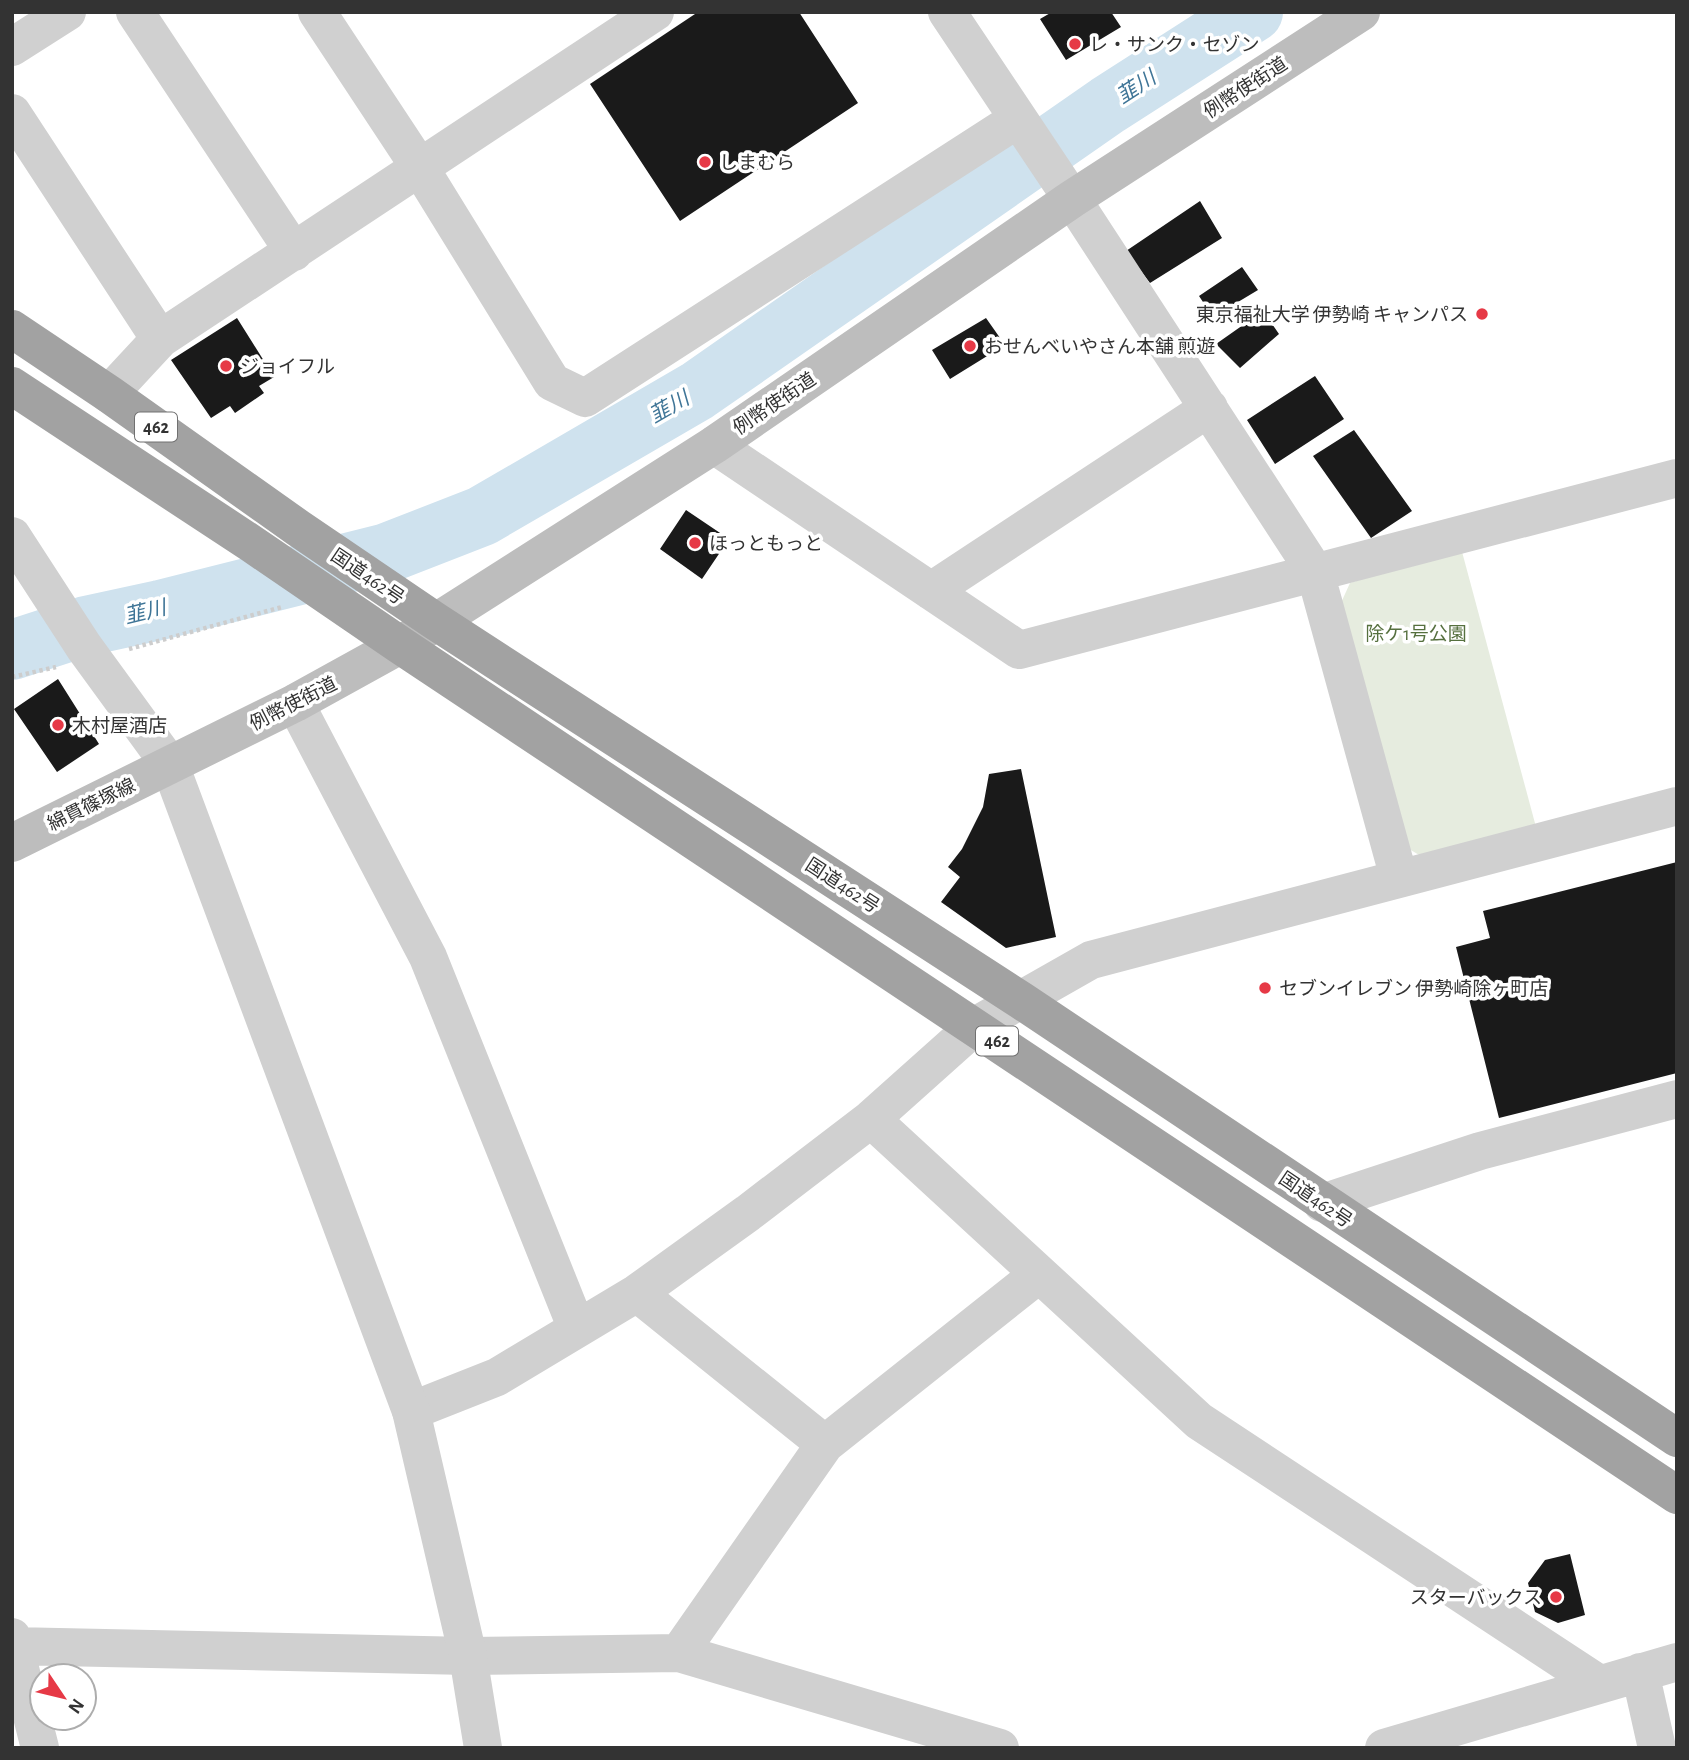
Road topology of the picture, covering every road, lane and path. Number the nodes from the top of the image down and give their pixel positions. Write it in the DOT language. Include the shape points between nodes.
graph roads {
  1 [pos="67,12"];
  2 [pos="135,12"];
  3 [pos="317,12"];
  4 [pos="655,12"];
  5 [pos="947,12"];
  6 [pos="1360,12"];
  7 [pos="12,47"];
  8 [pos="12,113"];
  9 [pos="1018,119"];
  10 [pos="420,168"];
  11 [pos="1072,200"];
  12 [pos="294,252"];
  13 [pos="12,329"];
  14 [pos="160,340"];
  15 [pos="12,386"];
  16 [pos="109,394"];
  17 [pos="1209,408"];
  18 [pos="713,445"];
  19 [pos="1677,478"];
  20 [pos="12,536"];
  21 [pos="1315,572"];
  22 [pos="931,590"];
  23 [pos="303,596"];
  24 [pos="435,621"];
  25 [pos="400,645"];
  26 [pos="88,653"];
  27 [pos="295,703"];
  28 [pos="170,765"];
  29 [pos="1677,806"];
  30 [pos="12,843"];
  31 [pos="1399,878"];
  32 [pos="1022,1001"];
  33 [pos="975,1026"];
  34 [pos="1677,1099"];
  35 [pos="871,1119"];
  36 [pos="1322,1203"];
  37 [pos="1039,1274"];
  38 [pos="637,1293"];
  39 [pos="577,1329"];
  40 [pos="411,1411"];
  41 [pos="1677,1438"];
  42 [pos="825,1444"];
  43 [pos="1677,1495"];
  44 [pos="13,1643"];
  45 [pos="679,1653"];
  46 [pos="468,1656"];
  47 [pos="1677,1662"];
  48 [pos="1640,1672"];
  49 [pos="1599,1684"];
  50 [pos="40,1748"];
  51 [pos="483,1748"];
  52 [pos="1000,1748"];
  53 [pos="1384,1748"];
  54 [pos="1657,1748"];
  1 -- 7 [label="street"];
  2 -- 12 [label="street"];
  3 -- 10 [label="street"];
  4 -- 10 [label="street"];
  5 -- 9 [label="street"];
  6 -- 11 [label="main road, 例幣使街道"];
  8 -- 14 [label="street"];
  9 -- 10 [label="street" via="585,398 552,383"];
  9 -- 11 [label="street"];
  10 -- 12 [label="street"];
  11 -- 17 [label="street"];
  11 -- 18 [label="main road, 例幣使街道"];
  12 -- 14 [label="street"];
  13 -- 16 [label="highway, 国道462号 / 462"];
  14 -- 16 [label="street"];
  15 -- 23 [label="highway, 国道462号 / 462" via="252,544"];
  16 -- 24 [label="highway, 国道462号 / 462"];
  17 -- 21 [label="street"];
  17 -- 22 [label="street"];
  18 -- 22 [label="street"];
  18 -- 24 [label="main road, 例幣使街道"];
  19 -- 21 [label="street"];
  20 -- 26 [label="street"];
  21 -- 22 [label="street" via="1019,650"];
  21 -- 31 [label="street"];
  23 -- 25 [label="highway, 国道462号 / 462"];
  23 -- 26 [label="path"];
  24 -- 25 [label="main road, 例幣使街道"];
  24 -- 32 [label="highway, 国道462号 / 462"];
  25 -- 27 [label="main road, 例幣使街道"];
  25 -- 33 [label="highway, 国道462号 / 462"];
  26 -- 28 [label="street"];
  27 -- 28 [label="main road, 例幣使街道"];
  27 -- 39 [label="street" via="428,957"];
  28 -- 30 [label="main road, 綿貫篠塚線"];
  28 -- 40 [label="street"];
  29 -- 31 [label="street"];
  31 -- 32 [label="street" via="1091,960"];
  32 -- 33 [label="street"];
  32 -- 36 [label="highway, 国道462号 / 462"];
  33 -- 35 [label="street"];
  33 -- 43 [label="highway, 国道462号 / 462"];
  34 -- 36 [label="street" via="1480,1151"];
  35 -- 37 [label="street"];
  35 -- 38 [label="street"];
  36 -- 41 [label="highway, 国道462号 / 462"];
  37 -- 42 [label="street"];
  37 -- 49 [label="street" via="1199,1421"];
  38 -- 39 [label="street"];
  38 -- 42 [label="street"];
  39 -- 40 [label="street" via="497,1377"];
  40 -- 46 [label="street"];
  42 -- 45 [label="street"];
  44 -- 46 [label="street"];
  44 -- 50 [label="street"];
  45 -- 46 [label="street"];
  45 -- 52 [label="street"];
  46 -- 51 [label="street"];
  47 -- 48 [label="street"];
  48 -- 49 [label="street"];
  48 -- 54 [label="street"];
  49 -- 53 [label="street"];
}
